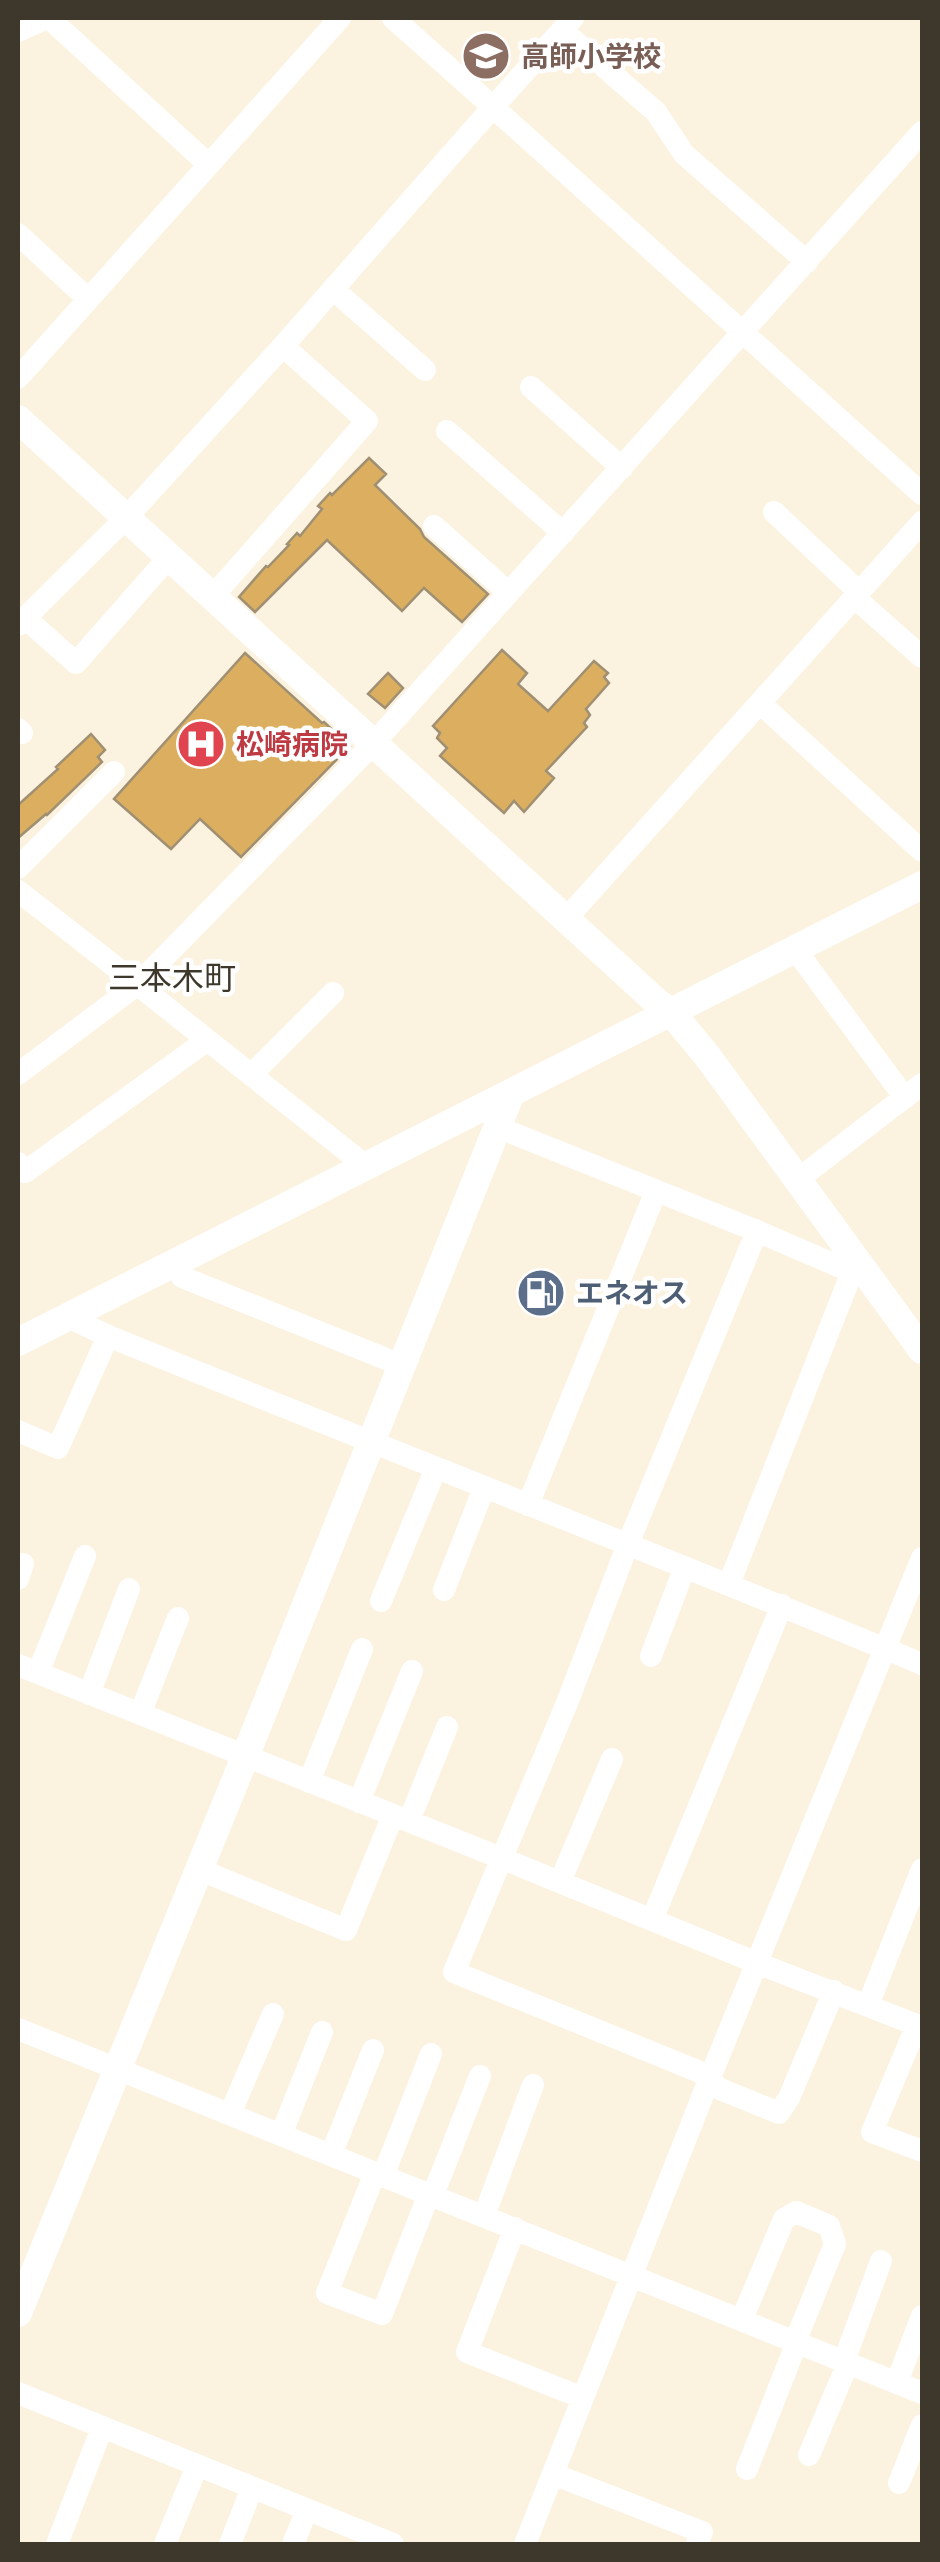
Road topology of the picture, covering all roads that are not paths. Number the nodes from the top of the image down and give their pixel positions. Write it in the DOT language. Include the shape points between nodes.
graph roads {
  1 [pos="48,18"];
  2 [pos="340,18"];
  3 [pos="393,18"];
  4 [pos="568,24"];
  5 [pos="18,31"];
  6 [pos="492,107"];
  7 [pos="922,132"];
  8 [pos="208,164"];
  9 [pos="18,234"];
  10 [pos="806,262"];
  11 [pos="333,289"];
  12 [pos="88,299"];
  13 [pos="743,333"];
  14 [pos="283,346"];
  15 [pos="425,370"];
  16 [pos="18,378"];
  17 [pos="531,387"];
  18 [pos="18,419"];
  19 [pos="447,431"];
  20 [pos="622,468"];
  21 [pos="922,494"];
  22 [pos="774,512"];
  23 [pos="126,518"];
  24 [pos="922,522"];
  25 [pos="434,526"];
  26 [pos="563,534"];
  27 [pos="169,557"];
  28 [pos="509,593"];
  29 [pos="857,595"];
  30 [pos="213,596"];
  31 [pos="21,622"];
  32 [pos="922,658"];
  33 [pos="760,703"];
  34 [pos="373,744"];
  35 [pos="114,772"];
  36 [pos="922,851"];
  37 [pos="18,868"];
  38 [pos="922,885"];
  39 [pos="18,891"];
  40 [pos="566,919"];
  41 [pos="795,949"];
  42 [pos="138,984"];
  43 [pos="333,993"];
  44 [pos="671,1012"];
  45 [pos="206,1041"];
  46 [pos="18,1074"];
  47 [pos="251,1075"];
  48 [pos="914,1091"];
  49 [pos="511,1093"];
  50 [pos="498,1127"];
  51 [pos="18,1163"];
  52 [pos="366,1166"];
  53 [pos="797,1180"];
  54 [pos="656,1191"];
  55 [pos="757,1231"];
  56 [pos="174,1263"];
  57 [pos="857,1270"];
  58 [pos="68,1317"];
  59 [pos="108,1336"];
  60 [pos="18,1342"];
  61 [pos="922,1350"];
  62 [pos="401,1364"];
  63 [pos="18,1431"];
  64 [pos="369,1442"];
  65 [pos="436,1468"];
  66 [pos="484,1488"];
  67 [pos="528,1505"];
  68 [pos="628,1544"];
  69 [pos="85,1556"];
  70 [pos="922,1558"];
  71 [pos="685,1567"];
  72 [pos="730,1584"];
  73 [pos="129,1589"];
  74 [pos="444,1590"];
  75 [pos="381,1601"];
  76 [pos="782,1605"];
  77 [pos="178,1618"];
  78 [pos="362,1648"];
  79 [pos="885,1648"];
  80 [pos="650,1656"];
  81 [pos="922,1664"];
  82 [pos="28,1669"];
  83 [pos="412,1672"];
  84 [pos="89,1694"];
  85 [pos="140,1714"];
  86 [pos="447,1727"];
  87 [pos="245,1757"];
  88 [pos="612,1760"];
  89 [pos="308,1782"];
  90 [pos="359,1802"];
  91 [pos="401,1818"];
  92 [pos="502,1858"];
  93 [pos="198,1870"];
  94 [pos="922,1870"];
  95 [pos="560,1882"];
  96 [pos="652,1920"];
  97 [pos="758,1964"];
  98 [pos="834,1992"];
  99 [pos="868,2006"];
  100 [pos="273,2014"];
  101 [pos="920,2026"];
  102 [pos="18,2029"];
  103 [pos="322,2032"];
  104 [pos="373,2050"];
  105 [pos="431,2054"];
  106 [pos="116,2069"];
  107 [pos="480,2076"];
  108 [pos="709,2080"];
  109 [pos="533,2085"];
  110 [pos="230,2114"];
  111 [pos="281,2135"];
  112 [pos="922,2152"];
  113 [pos="331,2155"];
  114 [pos="379,2174"];
  115 [pos="431,2195"];
  116 [pos="484,2216"];
  117 [pos="515,2228"];
  118 [pos="27,2261"];
  119 [pos="881,2261"];
  120 [pos="631,2275"];
  121 [pos="18,2313"];
  122 [pos="922,2316"];
  123 [pos="742,2319"];
  124 [pos="796,2342"];
  125 [pos="846,2362"];
  126 [pos="896,2382"];
  127 [pos="922,2392"];
  128 [pos="18,2394"];
  129 [pos="583,2398"];
  130 [pos="922,2425"];
  131 [pos="102,2428"];
  132 [pos="809,2455"];
  133 [pos="198,2466"];
  134 [pos="746,2469"];
  135 [pos="553,2474"];
  136 [pos="899,2483"];
  137 [pos="252,2488"];
  138 [pos="307,2510"];
  139 [pos="58,2544"];
  140 [pos="165,2544"];
  141 [pos="230,2544"];
  142 [pos="293,2544"];
  143 [pos="393,2544"];
  144 [pos="525,2544"];
  145 [pos="697,2544"];
  1 -- 5 [label="street"];
  1 -- 8 [label="street"];
  2 -- 8 [label="street"];
  3 -- 6 [label="street"];
  4 -- 6 [label="street"];
  4 -- 10 [label="street" via="656,112 684,154"];
  6 -- 11 [label="street"];
  6 -- 13 [label="street"];
  7 -- 10 [label="street"];
  8 -- 12 [label="street"];
  9 -- 12 [label="street"];
  10 -- 13 [label="street"];
  11 -- 14 [label="street"];
  11 -- 15 [label="street"];
  12 -- 16 [label="street"];
  13 -- 20 [label="street"];
  13 -- 21 [label="street"];
  14 -- 23 [label="street"];
  14 -- 30 [label="street" via="367,421"];
  17 -- 20 [label="street"];
  18 -- 23 [label="street"];
  19 -- 26 [label="street"];
  20 -- 26 [label="street"];
  22 -- 29 [label="street"];
  23 -- 27 [label="street"];
  23 -- 31 [label="street"];
  24 -- 29 [label="street"];
  25 -- 28 [label="street"];
  26 -- 28 [label="street"];
  27 -- 30 [label="street"];
  27 -- 31 [label="street" via="76,663"];
  28 -- 34 [label="street"];
  29 -- 32 [label="street"];
  29 -- 33 [label="street"];
  30 -- 34 [label="street"];
  33 -- 36 [label="street"];
  33 -- 40 [label="street"];
  34 -- 40 [label="street"];
  34 -- 42 [label="street"];
  35 -- 37 [label="street"];
  38 -- 41 [label="street"];
  39 -- 42 [label="street"];
  40 -- 44 [label="street"];
  41 -- 44 [label="street"];
  41 -- 48 [label="street"];
  42 -- 45 [label="street"];
  42 -- 46 [label="street"];
  43 -- 47 [label="street"];
  44 -- 49 [label="street"];
  44 -- 53 [label="street"];
  45 -- 47 [label="street"];
  45 -- 51 [label="street" via="25,1172"];
  47 -- 52 [label="street"];
  48 -- 53 [label="street"];
  49 -- 50 [label="street"];
  49 -- 52 [label="street"];
  50 -- 54 [label="street"];
  50 -- 62 [label="street"];
  52 -- 56 [label="street"];
  53 -- 57 [label="street"];
  54 -- 55 [label="street"];
  54 -- 67 [label="street"];
  55 -- 57 [label="street"];
  55 -- 68 [label="street"];
  56 -- 58 [label="street"];
  56 -- 62 [label="street" via="182,1277"];
  57 -- 61 [label="street"];
  57 -- 72 [label="street"];
  58 -- 59 [label="street"];
  58 -- 60 [label="street"];
  59 -- 63 [label="street" via="58,1448"];
  59 -- 64 [label="street"];
  62 -- 64 [label="street"];
  64 -- 65 [label="street"];
  64 -- 87 [label="street"];
  65 -- 66 [label="street"];
  65 -- 75 [label="street"];
  66 -- 67 [label="street"];
  66 -- 74 [label="street"];
  67 -- 68 [label="street"];
  68 -- 71 [label="street"];
  68 -- 92 [label="street"];
  69 -- 82 [label="street"];
  70 -- 79 [label="street"];
  71 -- 72 [label="street"];
  71 -- 80 [label="street"];
  72 -- 76 [label="street"];
  73 -- 84 [label="street"];
  76 -- 79 [label="street"];
  76 -- 96 [label="street"];
  77 -- 85 [label="street"];
  78 -- 89 [label="street"];
  79 -- 81 [label="street"];
  79 -- 97 [label="street"];
  82 -- 84 [label="street"];
  83 -- 90 [label="street"];
  84 -- 85 [label="street"];
  85 -- 87 [label="street"];
  86 -- 91 [label="street"];
  87 -- 89 [label="street"];
  87 -- 93 [label="street"];
  88 -- 95 [label="street"];
  89 -- 90 [label="street"];
  90 -- 91 [label="street"];
  91 -- 92 [label="street"];
  91 -- 93 [label="street" via="346,1930"];
  92 -- 95 [label="street"];
  92 -- 108 [label="street" via="454,1972"];
  93 -- 106 [label="street"];
  94 -- 99 [label="street"];
  95 -- 96 [label="street"];
  96 -- 97 [label="street"];
  97 -- 98 [label="street"];
  97 -- 108 [label="street"];
  98 -- 99 [label="street"];
  98 -- 108 [label="street" via="780,2112"];
  99 -- 101 [label="street"];
  100 -- 110 [label="street"];
  101 -- 112 [label="street" via="872,2132"];
  102 -- 106 [label="street"];
  103 -- 111 [label="street"];
  104 -- 113 [label="street"];
  105 -- 114 [label="street"];
  106 -- 110 [label="street"];
  106 -- 118 [label="street"];
  107 -- 115 [label="street"];
  108 -- 120 [label="street"];
  109 -- 116 [label="street"];
  110 -- 111 [label="street"];
  111 -- 113 [label="street"];
  113 -- 114 [label="street"];
  114 -- 115 [label="street"];
  114 -- 115 [label="street" via="327,2293 382,2314"];
  115 -- 116 [label="street"];
  116 -- 117 [label="street"];
  117 -- 120 [label="street"];
  117 -- 129 [label="street" via="467,2352"];
  118 -- 121 [label="street"];
  119 -- 125 [label="street"];
  120 -- 123 [label="street"];
  120 -- 129 [label="street"];
  122 -- 126 [label="street"];
  123 -- 124 [label="street"];
  123 -- 124 [label="street" via="784,2219 796,2212 829,2226 835,2244"];
  124 -- 125 [label="street"];
  124 -- 134 [label="street"];
  125 -- 126 [label="street"];
  125 -- 132 [label="street"];
  126 -- 127 [label="street"];
  128 -- 131 [label="street"];
  129 -- 135 [label="street"];
  130 -- 136 [label="street"];
  131 -- 133 [label="street"];
  131 -- 139 [label="street"];
  133 -- 137 [label="street"];
  133 -- 140 [label="street"];
  135 -- 144 [label="street"];
  135 -- 145 [label="street" via="702,2532"];
  137 -- 138 [label="street"];
  137 -- 141 [label="street"];
  138 -- 142 [label="street"];
  138 -- 143 [label="street"];
}
